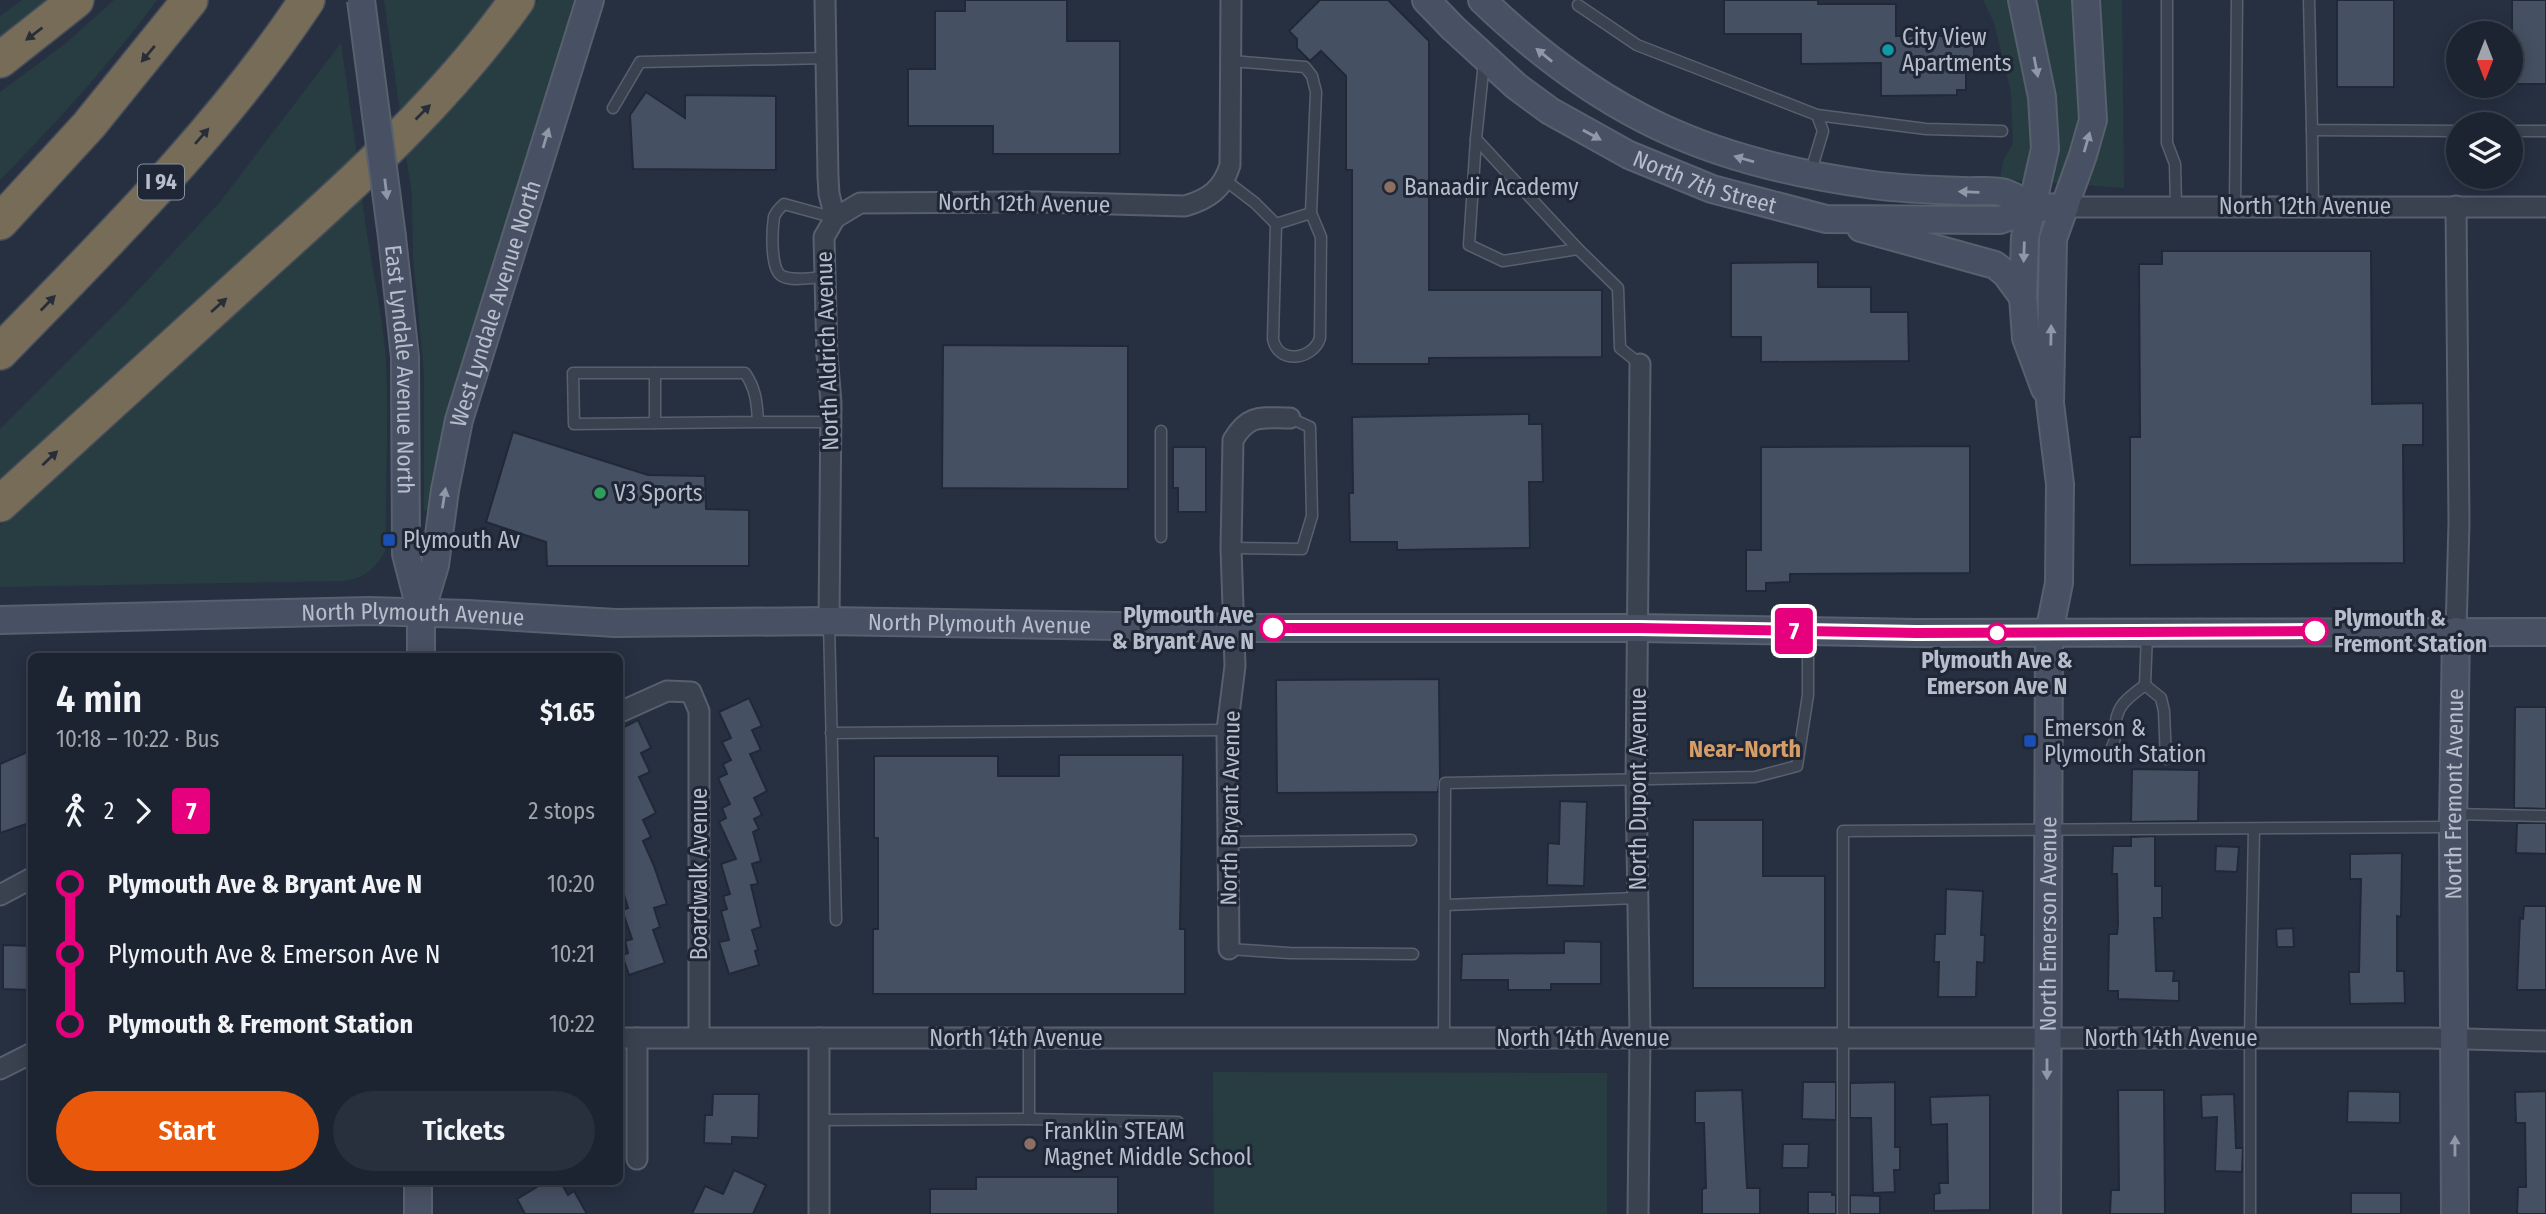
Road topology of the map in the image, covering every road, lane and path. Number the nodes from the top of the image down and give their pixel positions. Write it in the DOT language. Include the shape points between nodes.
graph roads {
  1 [pos="76,0"];
  2 [pos="190,0"];
  3 [pos="307,0"];
  4 [pos="361,0"];
  5 [pos="517,0"];
  6 [pos="590,0"];
  7 [pos="825,0"];
  8 [pos="1231,0"];
  9 [pos="1426,0"];
  10 [pos="1482,0"];
  11 [pos="2022,0"];
  12 [pos="2086,0"];
  13 [pos="2167,0"];
  14 [pos="2237,0"];
  15 [pos="2309,0"];
  16 [pos="1578,5"];
  17 [pos="828,58"];
  18 [pos="1485,58"];
  19 [pos="0,60"];
  20 [pos="1231,61"];
  21 [pos="613,108"];
  22 [pos="1817,115"];
  23 [pos="2312,130"];
  24 [pos="2002,131"];
  25 [pos="2446,131"];
  26 [pos="2523,131"];
  27 [pos="2546,131"];
  28 [pos="1476,139"];
  29 [pos="1809,174"];
  30 [pos="1220,186"];
  31 [pos="2176,206"];
  32 [pos="2235,206"];
  33 [pos="2313,206"];
  34 [pos="2456,206"];
  35 [pos="2065,207"];
  36 [pos="2546,207"];
  37 [pos="2033,208"];
  38 [pos="1311,214"];
  39 [pos="835,218"];
  40 [pos="1826,219"];
  41 [pos="0,222"];
  42 [pos="1276,224"];
  43 [pos="1578,249"];
  44 [pos="826,277"];
  45 [pos="2023,298"];
  46 [pos="0,352"];
  47 [pos="1640,364"];
  48 [pos="655,373"];
  49 [pos="2050,403"];
  50 [pos="1290,418"];
  51 [pos="758,422"];
  52 [pos="831,422"];
  53 [pos="655,423"];
  54 [pos="1161,431"];
  55 [pos="0,504"];
  56 [pos="1161,537"];
  57 [pos="1231,548"];
  58 [pos="421,612"];
  59 [pos="0,620"];
  60 [pos="829,621"];
  61 [pos="1235,628"];
  62 [pos="1639,628"];
  63 [pos="1808,631"];
  64 [pos="2456,631"];
  65 [pos="2147,632"];
  66 [pos="2546,632"];
  67 [pos="2049,633"];
  68 [pos="421,653"];
  69 [pos="2145,685"];
  70 [pos="623,711"];
  71 [pos="1227,730"];
  72 [pos="831,733"];
  73 [pos="2049,757"];
  74 [pos="2166,759"];
  75 [pos="1636,780"];
  76 [pos="2546,816"];
  77 [pos="2454,820"];
  78 [pos="2254,829"];
  79 [pos="2048,830"];
  80 [pos="1411,840"];
  81 [pos="1228,842"];
  82 [pos="28,880"];
  83 [pos="0,895"];
  84 [pos="1638,898"];
  85 [pos="1445,905"];
  86 [pos="836,919"];
  87 [pos="1229,949"];
  88 [pos="1413,954"];
  89 [pos="699,1037"];
  90 [pos="1640,1037"];
  91 [pos="1843,1037"];
  92 [pos="629,1038"];
  93 [pos="819,1038"];
  94 [pos="1029,1038"];
  95 [pos="1444,1038"];
  96 [pos="2047,1038"];
  97 [pos="2250,1038"];
  98 [pos="2455,1038"];
  99 [pos="2546,1041"];
  100 [pos="28,1056"];
  101 [pos="0,1069"];
  102 [pos="1029,1119"];
  103 [pos="819,1120"];
  104 [pos="1178,1122"];
  105 [pos="638,1159"];
  106 [pos="418,1185"];
  107 [pos="418,1214"];
  108 [pos="819,1214"];
  109 [pos="1638,1214"];
  110 [pos="1843,1214"];
  111 [pos="2047,1214"];
  112 [pos="2250,1214"];
  113 [pos="2455,1214"];
  1 -- 19 [label="highway, one-way"];
  2 -- 41 [label="highway, one-way" via="89,125"];
  46 -- 3 [label="highway, I 94, one-way" via="132,216 249,80"];
  4 -- 58 [label="main road, East Lyndale Avenue North, one-way, bridge" via="405,358 406,554"];
  55 -- 5 [label="highway, one-way" via="352,184 432,103"];
  58 -- 6 [label="main road, West Lyndale Avenue North, one-way" via="435,565 459,420"];
  7 -- 17 [label="street, North Aldrich Avenue"];
  8 -- 20 [label="street"];
  9 -- 18 [label="main road, North 7th Street"];
  29 -- 10 [label="main road, North 7th Street, one-way" via="1724,153 1638,117 1575,79"];
  11 -- 37 [label="main road, one-way" via="2042,97 2045,149"];
  35 -- 12 [label="main road, one-way" via="2093,120"];
  13 -- 31 [label="lane" via="2167,142 2175,163"];
  14 -- 32 [label="lane"];
  15 -- 23 [label="lane"];
  16 -- 22 [label="lane" via="1637,45"];
  17 -- 21 [label="lane" via="640,62"];
  17 -- 39 [label="street, North Aldrich Avenue" via="828,177"];
  18 -- 28 [label="lane"];
  18 -- 40 [label="main road, North 7th Street, one-way" via="1550,111 1629,155 1712,189"];
  20 -- 30 [label="street" via="1230,165"];
  20 -- 38 [label="lane" via="1305,67 1312,76 1316,92"];
  22 -- 24 [label="lane" via="1926,129"];
  22 -- 29 [label="lane" via="1823,131"];
  23 -- 25 [label="lane"];
  23 -- 33 [label="lane"];
  26 -- 27 [label="lane"];
  28 -- 43 [label="lane"];
  28 -- 43 [label="lane" via="1469,245 1503,261"];
  37 -- 29 [label="main road, North 7th Street, one-way" via="2004,193 1909,189"];
  30 -- 39 [label="street, North 12th Avenue" via="1201,201 1185,206 859,202"];
  30 -- 42 [label="lane" via="1255,202"];
  31 -- 32 [label="street, North 12th Avenue"];
  31 -- 35 [label="street, North 12th Avenue"];
  32 -- 33 [label="street, North 12th Avenue"];
  33 -- 34 [label="street, North 12th Avenue"];
  34 -- 36 [label="street, North 12th Avenue"];
  34 -- 64 [label="street, North Fremont Avenue"];
  35 -- 37 [label="main road, North 7th Street"];
  49 -- 35 [label="main road, one-way" via="2053,239"];
  37 -- 40 [label="main road, North 7th Street" via="2000,220"];
  37 -- 45 [label="main road, one-way" via="2025,237"];
  38 -- 42 [label="lane"];
  38 -- 42 [label="lane" via="1321,237 1320,338 1314,350 1297,357 1277,350 1273,339"];
  39 -- 44 [label="street, North Aldrich Avenue" via="824,237"];
  39 -- 44 [label="lane" via="784,204 774,218 773,266 778,274 785,278"];
  40 -- 45 [label="main road" via="1995,265"];
  43 -- 47 [label="lane" via="1618,288 1620,348"];
  44 -- 52 [label="street, North Aldrich Avenue"];
  45 -- 49 [label="main road" via="2026,338"];
  47 -- 62 [label="street, North Dupont Avenue"];
  48 -- 51 [label="lane" via="745,373 757,397"];
  48 -- 53 [label="lane"];
  48 -- 53 [label="lane" via="573,373 574,424"];
  49 -- 67 [label="main road" via="2060,484 2059,583"];
  50 -- 57 [label="street, North Bryant Avenue" via="1258,418 1242,425 1233,440"];
  50 -- 57 [label="lane" via="1311,427 1312,516 1302,549"];
  51 -- 52 [label="lane"];
  51 -- 53 [label="lane"];
  52 -- 60 [label="street, North Aldrich Avenue"];
  54 -- 56 [label="lane"];
  57 -- 61 [label="street, North Bryant Avenue"];
  58 -- 59 [label="main road, North Plymouth Avenue"];
  58 -- 60 [label="main road, North Plymouth Avenue" via="615,623"];
  58 -- 68 [label="main road"];
  60 -- 61 [label="main road, North Plymouth Avenue"];
  60 -- 72 [label="lane"];
  61 -- 62 [label="main road, North Plymouth Avenue"];
  61 -- 71 [label="street, North Bryant Avenue" via="1236,666"];
  62 -- 63 [label="main road, North Plymouth Avenue"];
  62 -- 75 [label="street, North Dupont Avenue"];
  63 -- 67 [label="main road, North Plymouth Avenue"];
  63 -- 75 [label="lane" via="1808,695 1797,766 1755,777"];
  64 -- 65 [label="main road, North Plymouth Avenue"];
  64 -- 66 [label="main road, North Plymouth Avenue"];
  64 -- 77 [label="main road, North Fremont Avenue"];
  65 -- 67 [label="main road, North Plymouth Avenue"];
  65 -- 69 [label="lane"];
  67 -- 73 [label="main road, North Emerson Avenue"];
  69 -- 73 [label="lane" via="2118,712 2115,746 2106,755"];
  69 -- 74 [label="lane" via="2161,698"];
  70 -- 89 [label="street, Boardwalk Avenue" via="667,691 691,692 699,711"];
  71 -- 72 [label="lane"];
  71 -- 81 [label="street, North Bryant Avenue"];
  72 -- 86 [label="lane"];
  73 -- 79 [label="main road, North Emerson Avenue"];
  75 -- 84 [label="street, North Dupont Avenue"];
  75 -- 85 [label="lane" via="1445,783"];
  76 -- 77 [label="lane"];
  77 -- 78 [label="lane"];
  77 -- 98 [label="main road, North Fremont Avenue"];
  78 -- 79 [label="lane"];
  78 -- 97 [label="lane"];
  79 -- 91 [label="lane" via="1843,831"];
  79 -- 96 [label="main road, North Emerson Avenue"];
  80 -- 81 [label="lane"];
  81 -- 87 [label="street, North Bryant Avenue"];
  82 -- 83 [label="street"];
  84 -- 85 [label="lane"];
  84 -- 90 [label="street, North Dupont Avenue"];
  85 -- 95 [label="lane"];
  87 -- 88 [label="lane"];
  89 -- 92 [label="street, North 14th Avenue"];
  89 -- 93 [label="street, North 14th Avenue"];
  90 -- 91 [label="street, North 14th Avenue"];
  90 -- 95 [label="street, North 14th Avenue"];
  90 -- 109 [label="street, North Dupont Avenue"];
  91 -- 96 [label="street, North 14th Avenue"];
  91 -- 110 [label="lane"];
  92 -- 105 [label="street"];
  93 -- 94 [label="street, North 14th Avenue"];
  93 -- 103 [label="street"];
  94 -- 95 [label="street, North 14th Avenue"];
  94 -- 102 [label="lane"];
  96 -- 97 [label="street, North 14th Avenue"];
  96 -- 111 [label="main road, North Emerson Avenue, one-way"];
  97 -- 98 [label="street, North 14th Avenue"];
  97 -- 112 [label="lane"];
  98 -- 99 [label="street, North 14th Avenue"];
  113 -- 98 [label="main road, North Fremont Avenue, one-way"];
  100 -- 101 [label="street"];
  102 -- 103 [label="lane"];
  102 -- 104 [label="lane"];
  103 -- 108 [label="street"];
  106 -- 107 [label="main road"];
}
